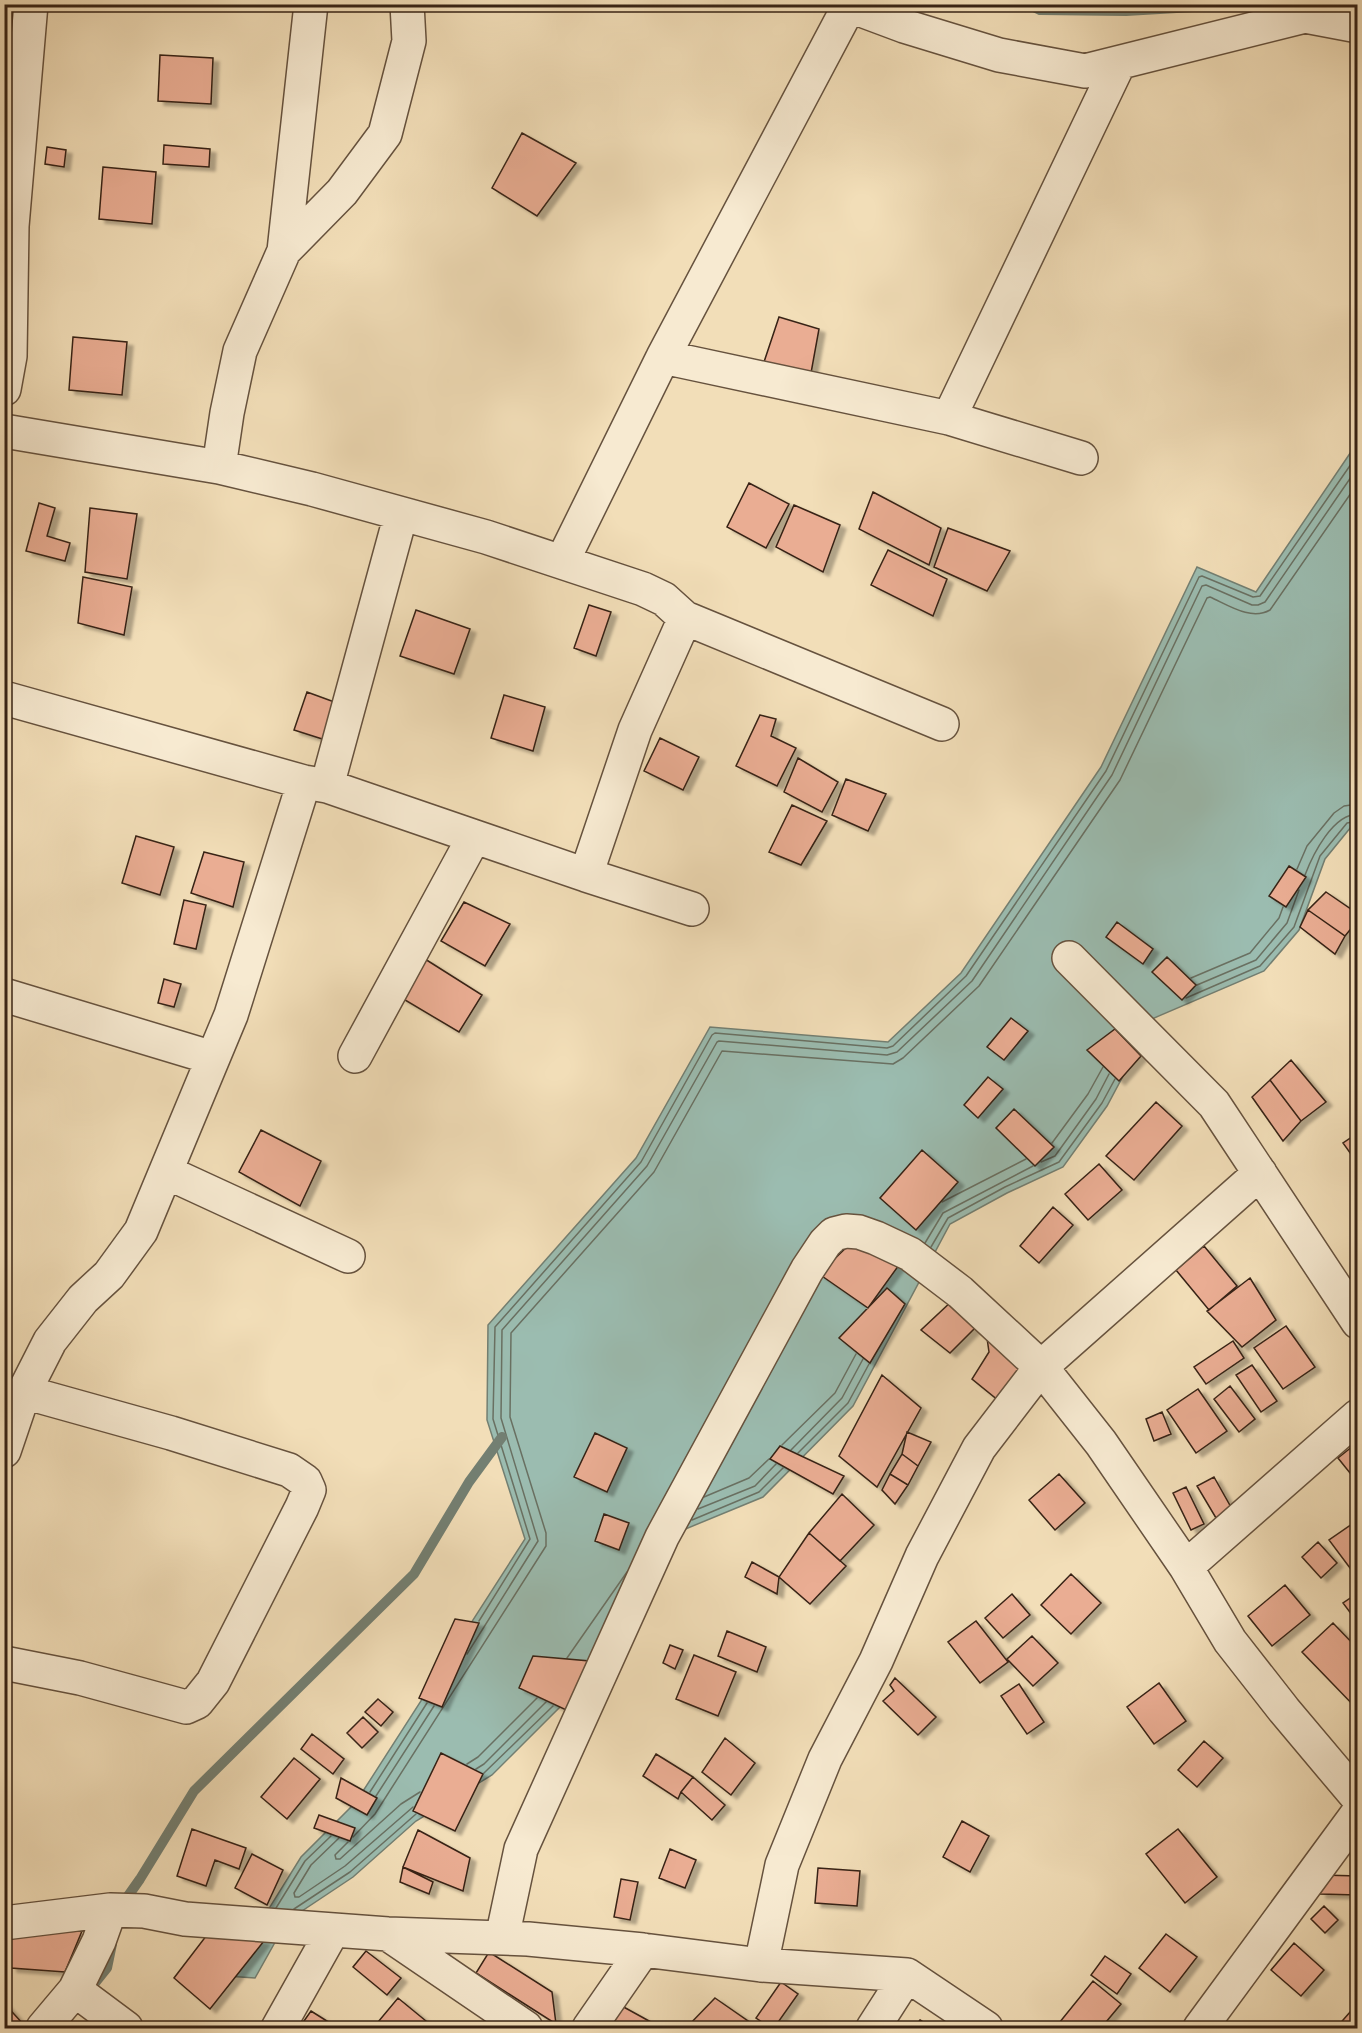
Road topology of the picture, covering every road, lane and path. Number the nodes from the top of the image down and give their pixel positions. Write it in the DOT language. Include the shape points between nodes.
graph roads {
  1 [pos="31,4"];
  2 [pos="311,4"];
  3 [pos="407,4"];
  4 [pos="847,5"];
  5 [pos="1358,26"];
  6 [pos="1119,63"];
  7 [pos="284,251"];
  8 [pos="663,357"];
  9 [pos="4,389"];
  10 [pos="948,418"];
  11 [pos="4,431"];
  12 [pos="1081,458"];
  13 [pos="219,466"];
  14 [pos="401,514"];
  15 [pos="562,562"];
  16 [pos="685,618"];
  17 [pos="4,698"];
  18 [pos="942,724"];
  19 [pos="316,784"];
  20 [pos="474,837"];
  21 [pos="586,875"];
  22 [pos="692,909"];
  23 [pos="1069,958"];
  24 [pos="4,995"];
  25 [pos="355,1056"];
  26 [pos="213,1058"];
  27 [pos="166,1172"];
  28 [pos="1260,1173"];
  29 [pos="348,1256"];
  30 [pos="1358,1322"];
  31 [pos="1041,1367"];
  32 [pos="14,1410"];
  33 [pos="1358,1416"];
  34 [pos="4,1451"];
  35 [pos="1186,1567"];
  36 [pos="4,1663"];
  37 [pos="1358,1798"];
  38 [pos="1358,1813"];
  39 [pos="110,1910"];
  40 [pos="4,1923"];
  41 [pos="333,1930"];
  42 [pos="388,1934"];
  43 [pos="502,1938"];
  44 [pos="643,1950"];
  45 [pos="761,1965"];
  46 [pos="907,1975"];
  47 [pos="75,1990"];
  48 [pos="43,2028"];
  49 [pos="126,2028"];
  50 [pos="278,2028"];
  51 [pos="526,2028"];
  52 [pos="589,2028"];
  53 [pos="873,2028"];
  54 [pos="986,2028"];
  55 [pos="1200,2028"];
  1 -- 9 [label="street" via="12,226 9,356"];
  2 -- 7 [label="street"];
  3 -- 7 [label="street" via="409,41 385,134 342,192"];
  4 -- 6 [label="street" via="999,55 1085,71"];
  4 -- 8 [label="street"];
  5 -- 6 [label="street" via="1305,16"];
  6 -- 10 [label="street"];
  7 -- 13 [label="street" via="240,351"];
  8 -- 10 [label="street"];
  8 -- 15 [label="street"];
  10 -- 12 [label="street"];
  11 -- 13 [label="street"];
  13 -- 14 [label="street"];
  14 -- 15 [label="street"];
  14 -- 19 [label="street"];
  15 -- 16 [label="street" via="644,589 664,599"];
  16 -- 18 [label="street"];
  16 -- 21 [label="street" via="635,730"];
  17 -- 19 [label="street"];
  19 -- 20 [label="street"];
  19 -- 26 [label="street"];
  20 -- 21 [label="street"];
  20 -- 25 [label="street"];
  21 -- 22 [label="street"];
  23 -- 28 [label="street" via="1214,1104"];
  24 -- 26 [label="street"];
  26 -- 27 [label="street"];
  27 -- 29 [label="street"];
  27 -- 32 [label="street" via="141,1231 109,1275 83,1299 50,1341"];
  28 -- 30 [label="street"];
  28 -- 31 [label="street"];
  31 -- 35 [label="street" via="1101,1443"];
  31 -- 43 [label="street" via="960,1292 910,1254 860,1232 834,1234 807,1270 662,1537 522,1849"];
  31 -- 45 [label="street" via="980,1448 922,1556 876,1661 825,1759 782,1865"];
  32 -- 34 [label="street"];
  32 -- 36 [label="street" via="171,1433 289,1470 305,1481 309,1490 213,1682 196,1702 186,1707 80,1678"];
  33 -- 35 [label="street"];
  35 -- 37 [label="street" via="1230,1641"];
  38 -- 55 [label="street"];
  39 -- 40 [label="street"];
  39 -- 41 [label="street"];
  39 -- 47 [label="street"];
  41 -- 42 [label="street"];
  41 -- 50 [label="street"];
  42 -- 43 [label="street"];
  42 -- 51 [label="street"];
  43 -- 44 [label="street"];
  44 -- 45 [label="street"];
  44 -- 52 [label="street"];
  45 -- 46 [label="street"];
  46 -- 53 [label="street"];
  46 -- 54 [label="street"];
  47 -- 48 [label="street"];
  47 -- 49 [label="street"];
}
